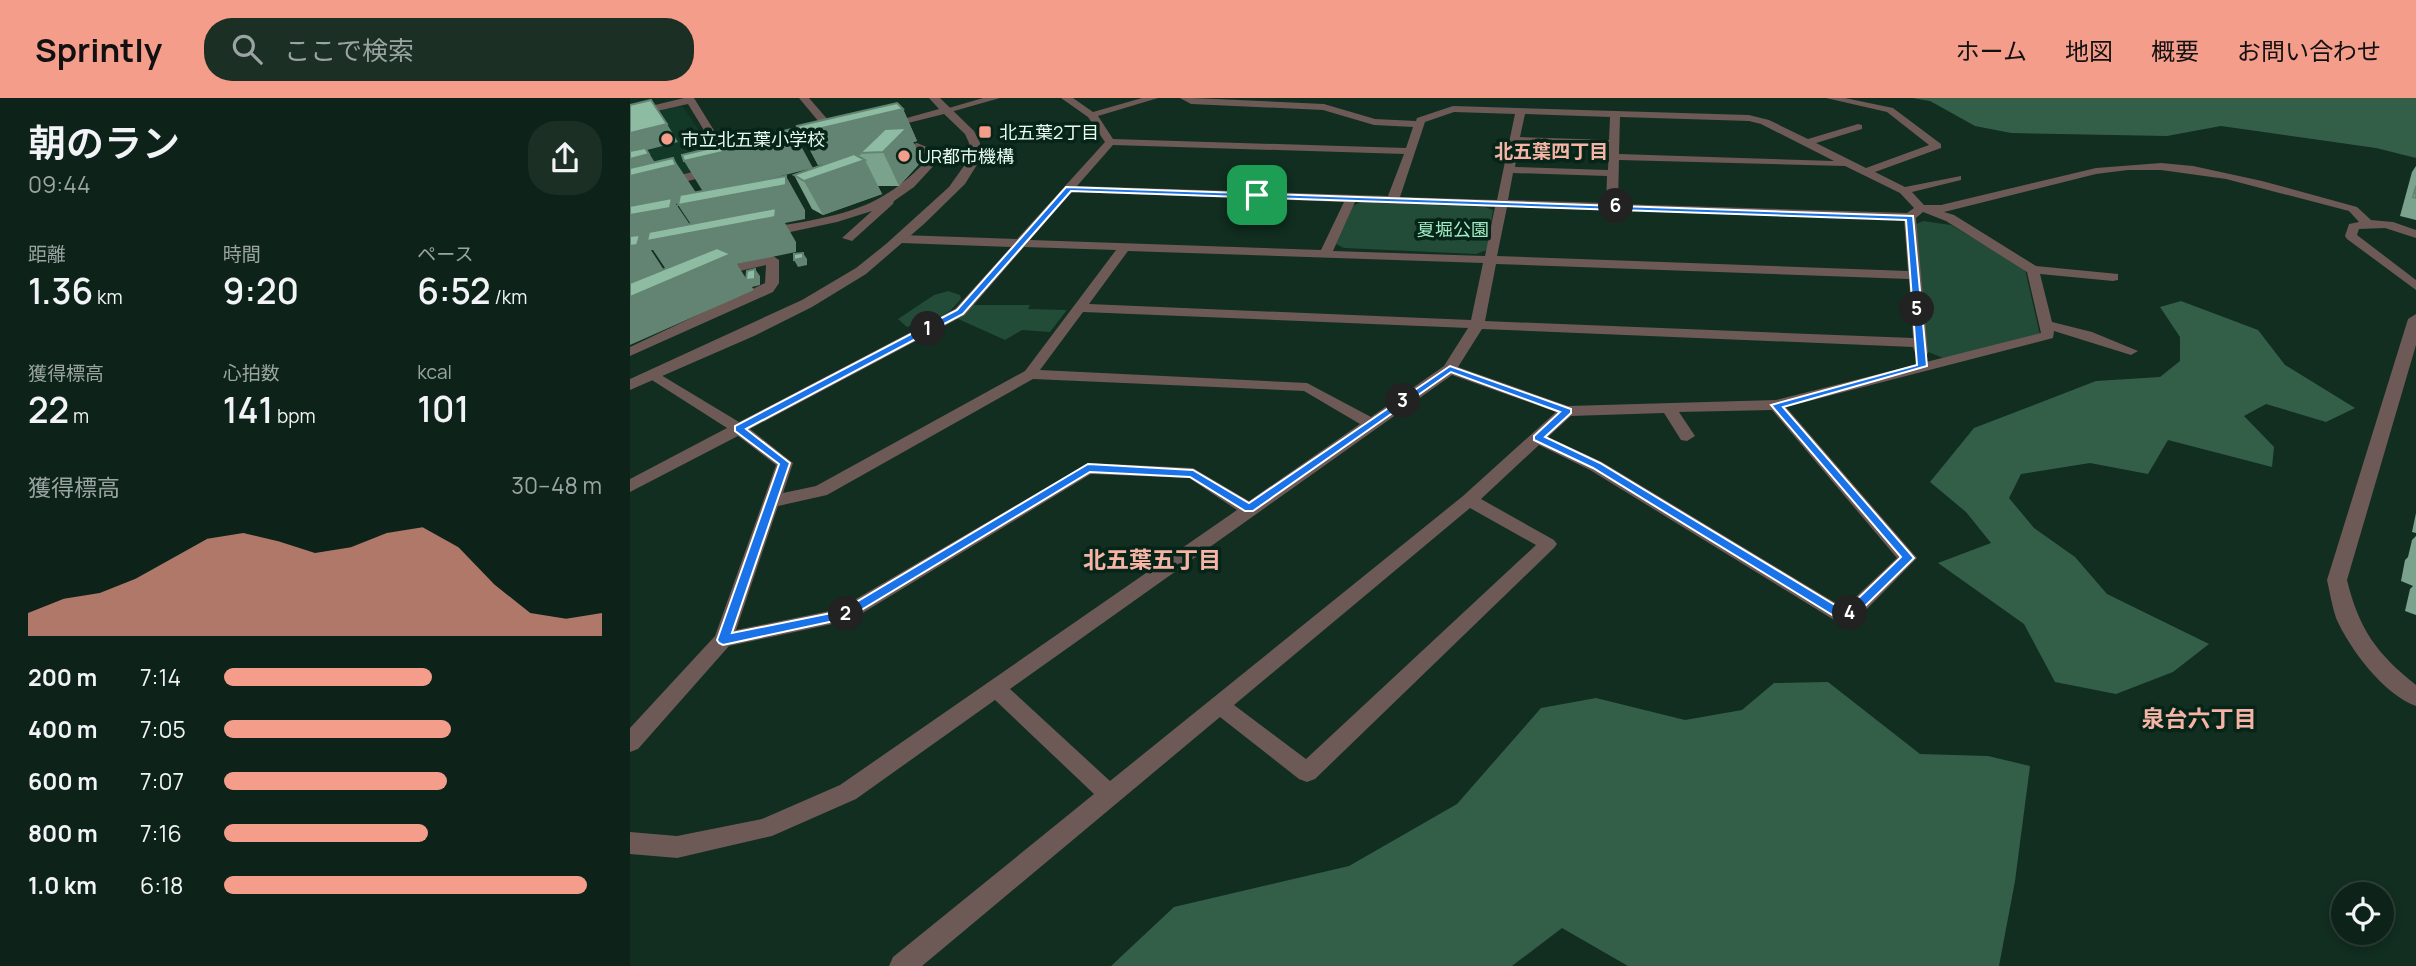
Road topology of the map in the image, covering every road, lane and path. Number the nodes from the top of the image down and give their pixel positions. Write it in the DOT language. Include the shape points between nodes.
graph roads {
  1 [pos="804,98"];
  2 [pos="934,98"];
  3 [pos="995,98"];
  4 [pos="1066,98"];
  5 [pos="1153,98"];
  6 [pos="1185,98"];
  7 [pos="1831,98"];
  8 [pos="690,99"];
  9 [pos="947,110"];
  10 [pos="1520,113"];
  11 [pos="630,114"];
  12 [pos="1615,115"];
  13 [pos="1092,116"];
  14 [pos="1418,124"];
  15 [pos="1858,127"];
  16 [pos="874,129"];
  17 [pos="844,136"];
  18 [pos="1514,141"];
  19 [pos="825,142"];
  20 [pos="1110,142"];
  21 [pos="1614,143"];
  22 [pos="1806,143"];
  23 [pos="1411,151"];
  24 [pos="877,154"];
  25 [pos="1615,157"];
  26 [pos="745,162"];
  27 [pos="1848,164"];
  28 [pos="732,166"];
  29 [pos="1508,170"];
  30 [pos="1866,172"];
  31 [pos="1614,173"];
  32 [pos="1957,178"];
  33 [pos="1069,189"];
  34 [pos="630,191"];
  35 [pos="902,191"];
  36 [pos="1904,191"];
  37 [pos="1351,198"];
  38 [pos="1393,200"];
  39 [pos="1502,203"];
  40 [pos="1612,206"];
  41 [pos="1915,213"];
  42 [pos="2366,222"];
  43 [pos="2416,234"];
  44 [pos="752,236"];
  45 [pos="848,238"];
  46 [pos="901,239"];
  47 [pos="1020,243"];
  48 [pos="1125,247"];
  49 [pos="1325,254"];
  50 [pos="1491,260"];
  51 [pos="2033,270"];
  52 [pos="706,275"];
  53 [pos="1913,275"];
  54 [pos="2113,278"];
  55 [pos="2416,286"];
  56 [pos="1080,308"];
  57 [pos="2416,318"];
  58 [pos="1477,325"];
  59 [pos="2046,325"];
  60 [pos="1920,343"];
  61 [pos="2131,351"];
  62 [pos="630,352"];
  63 [pos="1922,366"];
  64 [pos="1450,369"];
  65 [pos="1030,374"];
  66 [pos="651,375"];
  67 [pos="630,385"];
  68 [pos="1776,405"];
  69 [pos="1668,408"];
  70 [pos="1567,411"];
  71 [pos="1371,424"];
  72 [pos="739,429"];
  73 [pos="1687,436"];
  74 [pos="1538,438"];
  75 [pos="630,486"];
  76 [pos="1469,500"];
  77 [pos="770,502"];
  78 [pos="1249,509"];
  79 [pos="723,640"];
  80 [pos="995,688"];
  81 [pos="2416,697"];
  82 [pos="1219,705"];
  83 [pos="630,743"];
  84 [pos="1110,795"];
  85 [pos="630,843"];
  86 [pos="902,966"];
  1 -- 17 [label="street"];
  2 -- 9 [label="street"];
  3 -- 9 [label="street"];
  4 -- 13 [label="street"];
  5 -- 13 [label="street"];
  6 -- 14 [label="street" via="1324,107 1374,121"];
  7 -- 30 [label="street" via="1890,110 1937,146"];
  8 -- 11 [label="street"];
  8 -- 28 [label="street"];
  9 -- 16 [label="street"];
  9 -- 46 [label="street" via="974,139 972,164 960,182"];
  10 -- 12 [label="street"];
  10 -- 14 [label="street" via="1453,109"];
  10 -- 18 [label="street"];
  12 -- 21 [label="street"];
  12 -- 22 [label="street" via="1662,111 1749,118"];
  13 -- 20 [label="street"];
  14 -- 23 [label="street"];
  15 -- 22 [label="street"];
  17 -- 19 [label="street"];
  18 -- 21 [label="street"];
  18 -- 29 [label="street"];
  20 -- 23 [label="street"];
  20 -- 33 [label="street"];
  21 -- 25 [label="street"];
  22 -- 27 [label="street"];
  23 -- 38 [label="street"];
  24 -- 35 [label="street" via="917,146 930,152 933,161"];
  25 -- 27 [label="street"];
  25 -- 31 [label="street"];
  26 -- 28 [label="street"];
  27 -- 30 [label="street"];
  28 -- 34 [label="street"];
  29 -- 31 [label="street"];
  29 -- 39 [label="street"];
  30 -- 36 [label="street"];
  31 -- 40 [label="street"];
  32 -- 36 [label="street"];
  33 -- 37 [label="street"];
  33 -- 47 [label="street"];
  35 -- 44 [label="street" via="832,219"];
  35 -- 45 [label="street"];
  36 -- 41 [label="street"];
  37 -- 38 [label="street"];
  37 -- 49 [label="street"];
  38 -- 39 [label="street"];
  39 -- 40 [label="street"];
  39 -- 50 [label="street"];
  40 -- 41 [label="street"];
  41 -- 42 [label="street" via="2120,166 2148,165 2208,172 2353,209"];
  41 -- 51 [label="street" via="1950,219"];
  41 -- 53 [label="street"];
  42 -- 43 [label="street"];
  42 -- 55 [label="street" via="2353,227 2351,236"];
  46 -- 47 [label="street"];
  46 -- 66 [label="street" via="811,301"];
  47 -- 48 [label="street"];
  47 -- 72 [label="street" via="960,312"];
  48 -- 49 [label="street"];
  48 -- 56 [label="street"];
  49 -- 50 [label="street"];
  50 -- 53 [label="street"];
  50 -- 58 [label="street"];
  51 -- 54 [label="street"];
  51 -- 59 [label="street"];
  52 -- 62 [label="street" via="773,260 768,289"];
  53 -- 60 [label="street"];
  56 -- 58 [label="street"];
  56 -- 65 [label="street"];
  57 -- 81 [label="street" via="2337,580 2347,620 2366,647"];
  58 -- 60 [label="street"];
  58 -- 64 [label="street"];
  59 -- 61 [label="street"];
  59 -- 63 [label="street" via="2048,335"];
  60 -- 63 [label="street"];
  63 -- 68 [label="street"];
  64 -- 70 [label="street"];
  64 -- 71 [label="street"];
  65 -- 71 [label="street" via="1307,387"];
  65 -- 77 [label="street" via="821,491"];
  66 -- 67 [label="street"];
  66 -- 72 [label="street"];
  68 -- 69 [label="street"];
  68 -- 74 [label="street" via="1908,558 1846,618 1596,466"];
  69 -- 70 [label="street"];
  69 -- 73 [label="street"];
  70 -- 74 [label="street"];
  71 -- 78 [label="street"];
  72 -- 75 [label="street"];
  72 -- 77 [label="street" via="785,463"];
  74 -- 76 [label="street"];
  76 -- 82 [label="street"];
  76 -- 82 [label="street" via="1548,544 1307,772"];
  77 -- 79 [label="street"];
  78 -- 79 [label="street" via="1193,473 1088,468 844,615"];
  78 -- 80 [label="street"];
  79 -- 83 [label="street"];
  80 -- 84 [label="street"];
  80 -- 85 [label="street" via="848,792 764,829 677,847"];
  82 -- 84 [label="street"];
  84 -- 86 [label="street"];
}
